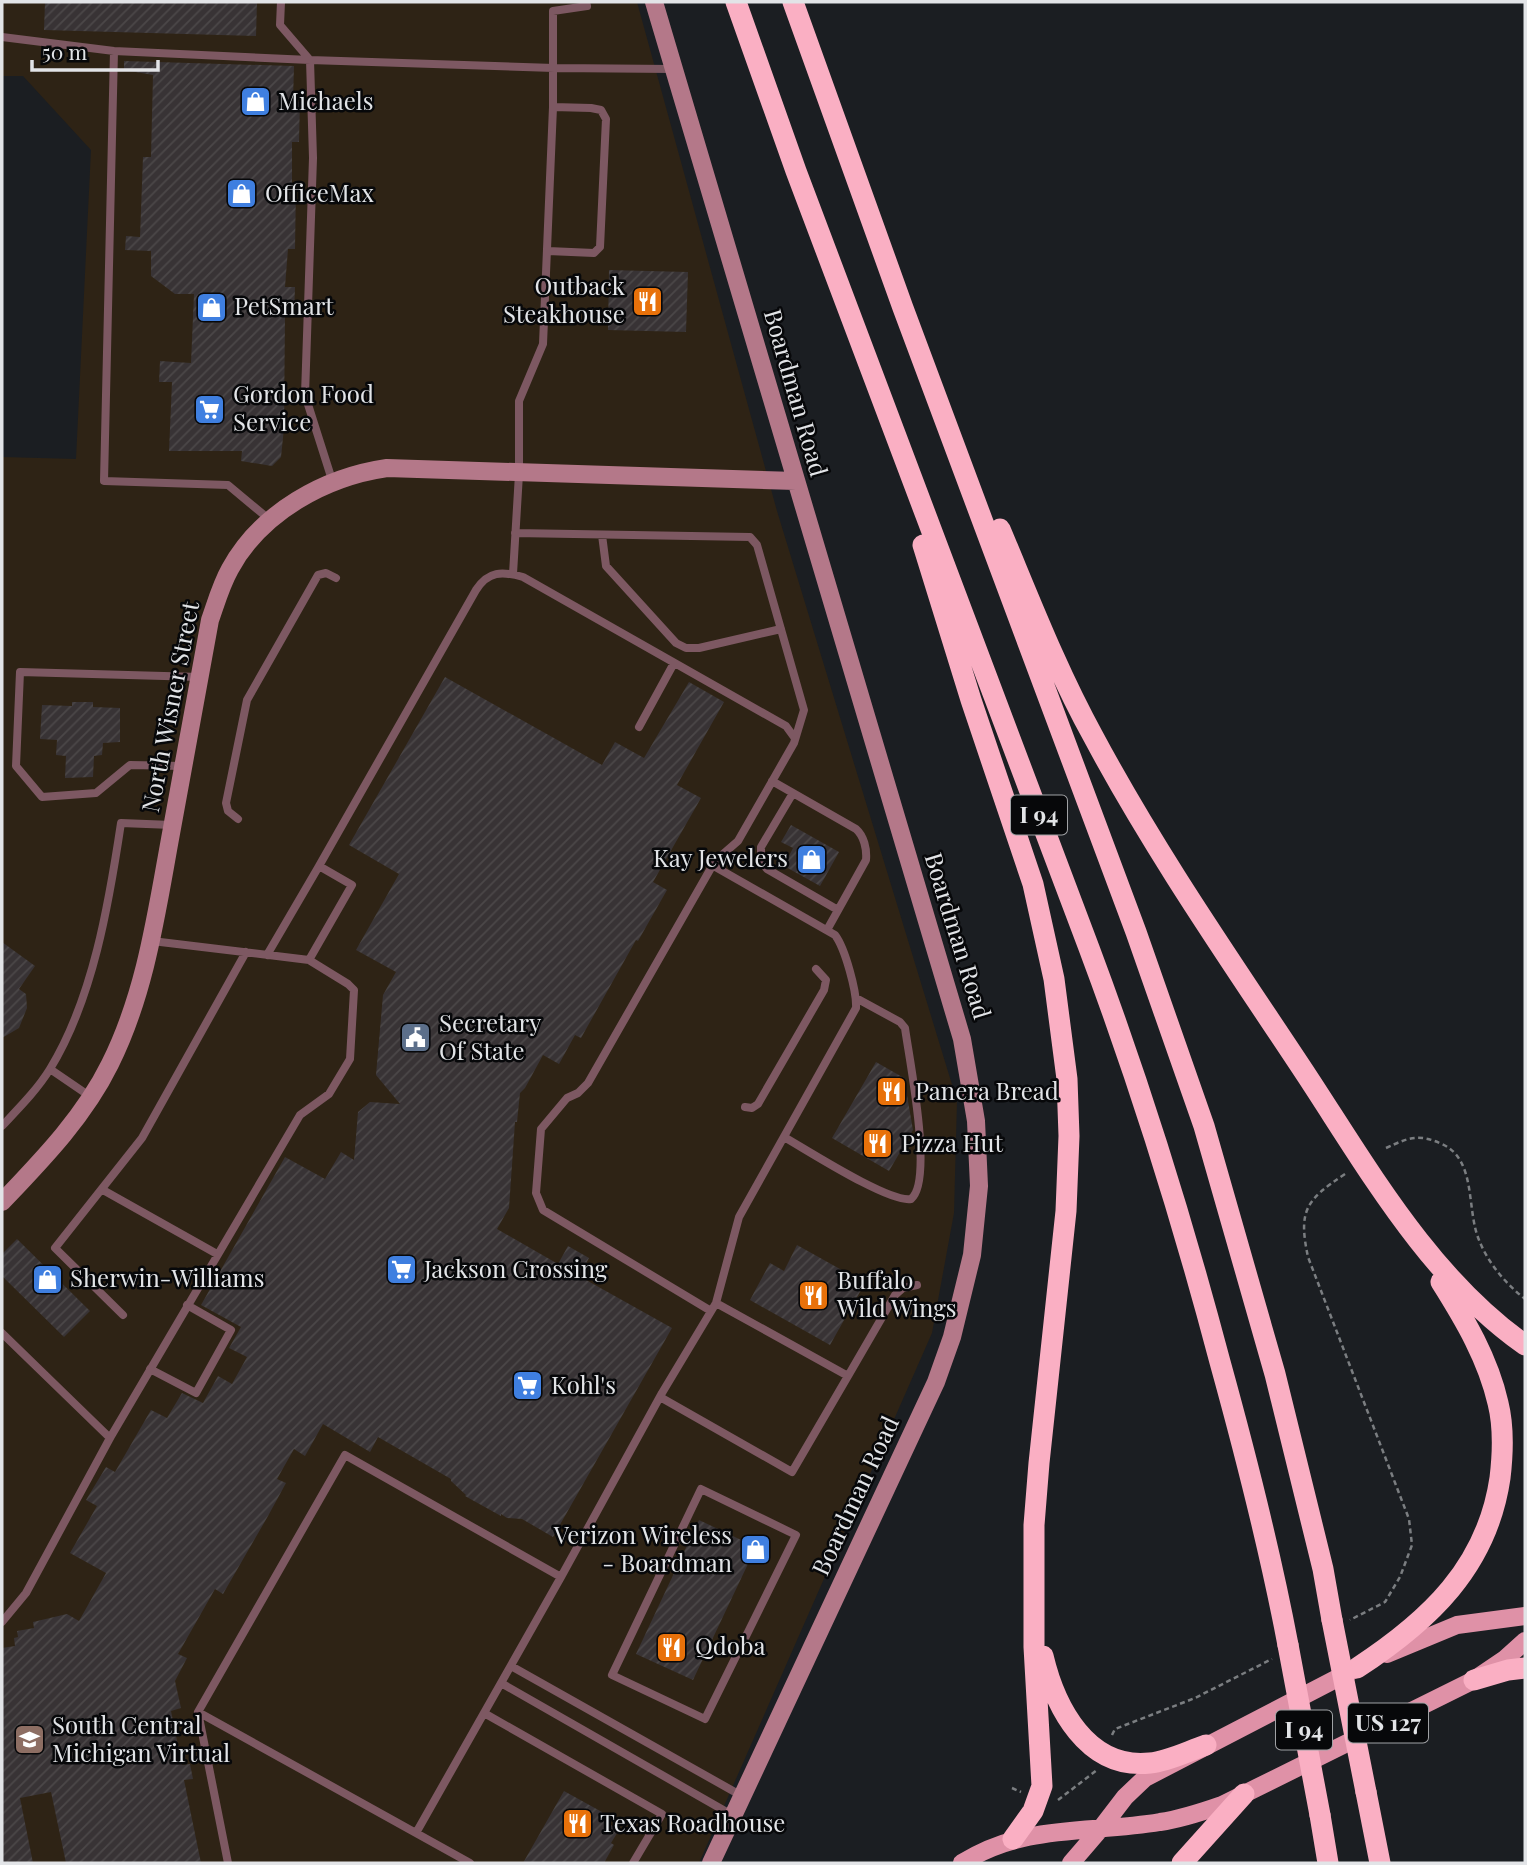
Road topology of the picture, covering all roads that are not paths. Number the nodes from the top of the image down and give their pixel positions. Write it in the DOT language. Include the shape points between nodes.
graph roads {
  1 [pos="281,2"];
  2 [pos="586,2"];
  3 [pos="654,2"];
  4 [pos="736,2"];
  5 [pos="793,2"];
  6 [pos="2,37"];
  7 [pos="114,51"];
  8 [pos="310,60"];
  9 [pos="554,68"];
  10 [pos="674,69"];
  11 [pos="553,107"];
  12 [pos="548,251"];
  13 [pos="903,307"];
  14 [pos="883,405"];
  15 [pos="519,474"];
  16 [pos="796,481"];
  17 [pos="333,483"];
  18 [pos="270,520"];
  19 [pos="515,533"];
  20 [pos="602,534"];
  21 [pos="513,574"];
  22 [pos="335,578"];
  23 [pos="781,629"];
  24 [pos="674,663"];
  25 [pos="200,677"];
  26 [pos="639,727"];
  27 [pos="794,737"];
  28 [pos="183,766"];
  29 [pos="772,781"];
  30 [pos="793,793"];
  31 [pos="238,819"];
  32 [pos="173,825"];
  33 [pos="712,865"];
  34 [pos="319,866"];
  35 [pos="838,911"];
  36 [pos="827,930"];
  37 [pos="152,941"];
  38 [pos="246,952"];
  39 [pos="267,955"];
  40 [pos="309,960"];
  41 [pos="816,969"];
  42 [pos="856,998"];
  43 [pos="50,1069"];
  44 [pos="91,1097"];
  45 [pos="745,1107"];
  46 [pos="2,1126"];
  47 [pos="784,1137"];
  48 [pos="103,1190"];
  49 [pos="1389,1199"];
  50 [pos="2,1202"];
  51 [pos="217,1254"];
  52 [pos="917,1285"];
  53 [pos="716,1303"];
  54 [pos="187,1305"];
  55 [pos="711,1311"];
  56 [pos="123,1315"];
  57 [pos="2,1333"];
  58 [pos="1525,1345"];
  59 [pos="150,1369"];
  60 [pos="848,1376"];
  61 [pos="660,1396"];
  62 [pos="110,1438"];
  63 [pos="796,1535"];
  64 [pos="1034,1542"];
  65 [pos="561,1577"];
  66 [pos="1525,1616"];
  67 [pos="2,1622"];
  68 [pos="1525,1641"];
  69 [pos="511,1666"];
  70 [pos="1357,1668"];
  71 [pos="1525,1668"];
  72 [pos="1474,1680"];
  73 [pos="501,1683"];
  74 [pos="198,1712"];
  75 [pos="484,1713"];
  76 [pos="1206,1745"];
  77 [pos="1244,1794"];
  78 [pos="742,1796"];
  79 [pos="733,1815"];
  80 [pos="1102,1827"];
  81 [pos="416,1833"];
  82 [pos="1013,1839"];
  83 [pos="228,1863"];
  84 [pos="470,1863"];
  85 [pos="633,1863"];
  86 [pos="711,1863"];
  87 [pos="962,1863"];
  88 [pos="1071,1863"];
  89 [pos="1182,1863"];
  90 [pos="1328,1863"];
  91 [pos="1380,1863"];
  1 -- 8 [label="lane" via="280,24"];
  2 -- 9 [label="lane" via="587,6 553,12"];
  3 -- 10 [label="main road, Boardman Road"];
  4 -- 14 [label="highway, I 94"];
  5 -- 13 [label="highway, I 94"];
  6 -- 7 [label="lane"];
  7 -- 8 [label="lane"];
  7 -- 18 [label="lane" via="104,481 228,485"];
  8 -- 9 [label="lane"];
  8 -- 17 [label="lane" via="313,158 305,395"];
  9 -- 10 [label="lane"];
  9 -- 11 [label="lane"];
  10 -- 16 [label="main road, Boardman Road"];
  11 -- 12 [label="lane"];
  11 -- 12 [label="lane" via="601,110 606,120 600,247 594,253"];
  12 -- 15 [label="lane" via="543,344 519,401"];
  13 -- 49 [label="highway" via="1093,737 1163,855"];
  13 -- 91 [label="highway, I 94, bridge" via="1204,1126 1275,1374 1323,1569"];
  14 -- 64 [label="highway" via="948,629 1024,852 1046,940 1063,1045 1068,1186"];
  14 -- 90 [label="highway, I 94, bridge" via="1114,1013 1185,1237 1269,1554"];
  15 -- 16 [label="main road, North Wisner Street"];
  15 -- 17 [label="main road, North Wisner Street" via="387,468 359,472"];
  15 -- 19 [label="lane"];
  16 -- 78 [label="main road, Boardman Road" via="962,1039 976,1121 979,1186 972,1255 945,1359"];
  17 -- 18 [label="main road, North Wisner Street" via="291,503"];
  18 -- 25 [label="main road, North Wisner Street" via="240,553 219,593"];
  19 -- 20 [label="lane"];
  19 -- 21 [label="lane"];
  20 -- 23 [label="lane" via="606,566 676,643 699,648"];
  20 -- 23 [label="lane" via="750,537 757,545"];
  21 -- 24 [label="lane"];
  21 -- 34 [label="lane" via="491,574 476,590"];
  22 -- 31 [label="lane" via="318,575 245,705 226,803"];
  23 -- 27 [label="lane" via="804,710"];
  24 -- 26 [label="lane"];
  24 -- 27 [label="lane" via="786,726"];
  25 -- 28 [label="main road, North Wisner Street"];
  25 -- 28 [label="lane" via="20,672 16,766 42,797 96,793 130,765"];
  27 -- 29 [label="lane"];
  28 -- 32 [label="main road, North Wisner Street"];
  29 -- 30 [label="lane"];
  29 -- 33 [label="lane" via="738,841"];
  30 -- 35 [label="lane" via="861,835 866,860"];
  30 -- 35 [label="lane" via="761,847 761,862"];
  32 -- 37 [label="main road, North Wisner Street"];
  32 -- 43 [label="lane" via="121,824 98,948"];
  33 -- 36 [label="lane"];
  33 -- 55 [label="lane" via="588,1083 567,1098 541,1129 536,1182 543,1210"];
  34 -- 39 [label="lane"];
  34 -- 40 [label="lane" via="352,885"];
  35 -- 36 [label="lane"];
  36 -- 42 [label="lane" via="840,943"];
  37 -- 38 [label="lane"];
  37 -- 44 [label="main road, North Wisner Street" via="131,1018"];
  38 -- 39 [label="lane"];
  38 -- 48 [label="lane" via="142,1138"];
  39 -- 40 [label="lane"];
  40 -- 51 [label="lane" via="354,990 350,1059 329,1094 300,1115"];
  41 -- 45 [label="lane" via="826,980 824,990 758,1104"];
  42 -- 47 [label="lane" via="854,1016"];
  42 -- 47 [label="lane" via="905,1028 921,1142 916,1195 906,1200 892,1195"];
  43 -- 44 [label="lane"];
  43 -- 46 [label="lane"];
  44 -- 50 [label="main road, North Wisner Street" via="46,1157"];
  47 -- 53 [label="lane" via="739,1217"];
  48 -- 51 [label="lane"];
  48 -- 56 [label="lane" via="55,1248"];
  49 -- 58 [label="highway" via="1460,1288"];
  49 -- 70 [label="highway" via="1484,1359 1499,1405 1502,1456 1492,1514 1461,1576 1415,1627"];
  51 -- 54 [label="lane"];
  52 -- 60 [label="lane" via="895,1295"];
  53 -- 55 [label="lane"];
  53 -- 60 [label="lane"];
  54 -- 59 [label="lane"];
  54 -- 59 [label="lane" via="231,1330 196,1393"];
  55 -- 61 [label="lane"];
  57 -- 62 [label="lane"];
  59 -- 62 [label="lane"];
  60 -- 61 [label="lane" via="792,1472"];
  61 -- 65 [label="lane"];
  62 -- 67 [label="lane" via="26,1593"];
  63 -- 63 [label="lane" via="701,1489 612,1675 705,1719"];
  64 -- 76 [label="highway" via="1047,1672 1057,1700 1080,1736 1104,1754 1131,1763 1159,1762"];
  64 -- 82 [label="highway" via="1033,1638 1042,1786 1033,1811"];
  65 -- 69 [label="lane"];
  65 -- 74 [label="lane" via="345,1455"];
  66 -- 70 [label="main road" via="1457,1625"];
  68 -- 72 [label="main road, US 127"];
  69 -- 73 [label="lane"];
  69 -- 78 [label="lane"];
  70 -- 76 [label="main road"];
  71 -- 72 [label="highway"];
  72 -- 77 [label="main road, US 127"];
  73 -- 75 [label="lane"];
  73 -- 79 [label="lane"];
  74 -- 81 [label="lane"];
  74 -- 83 [label="lane"];
  75 -- 81 [label="lane"];
  75 -- 85 [label="lane" via="662,1814"];
  76 -- 80 [label="main road" via="1139,1782"];
  77 -- 80 [label="main road" via="1172,1820"];
  77 -- 89 [label="highway, US 127"];
  78 -- 79 [label="main road, Boardman Road"];
  79 -- 86 [label="main road, Boardman Road"];
  80 -- 82 [label="main road"];
  80 -- 88 [label="main road"];
  81 -- 84 [label="lane"];
  82 -- 87 [label="main road"];
}
